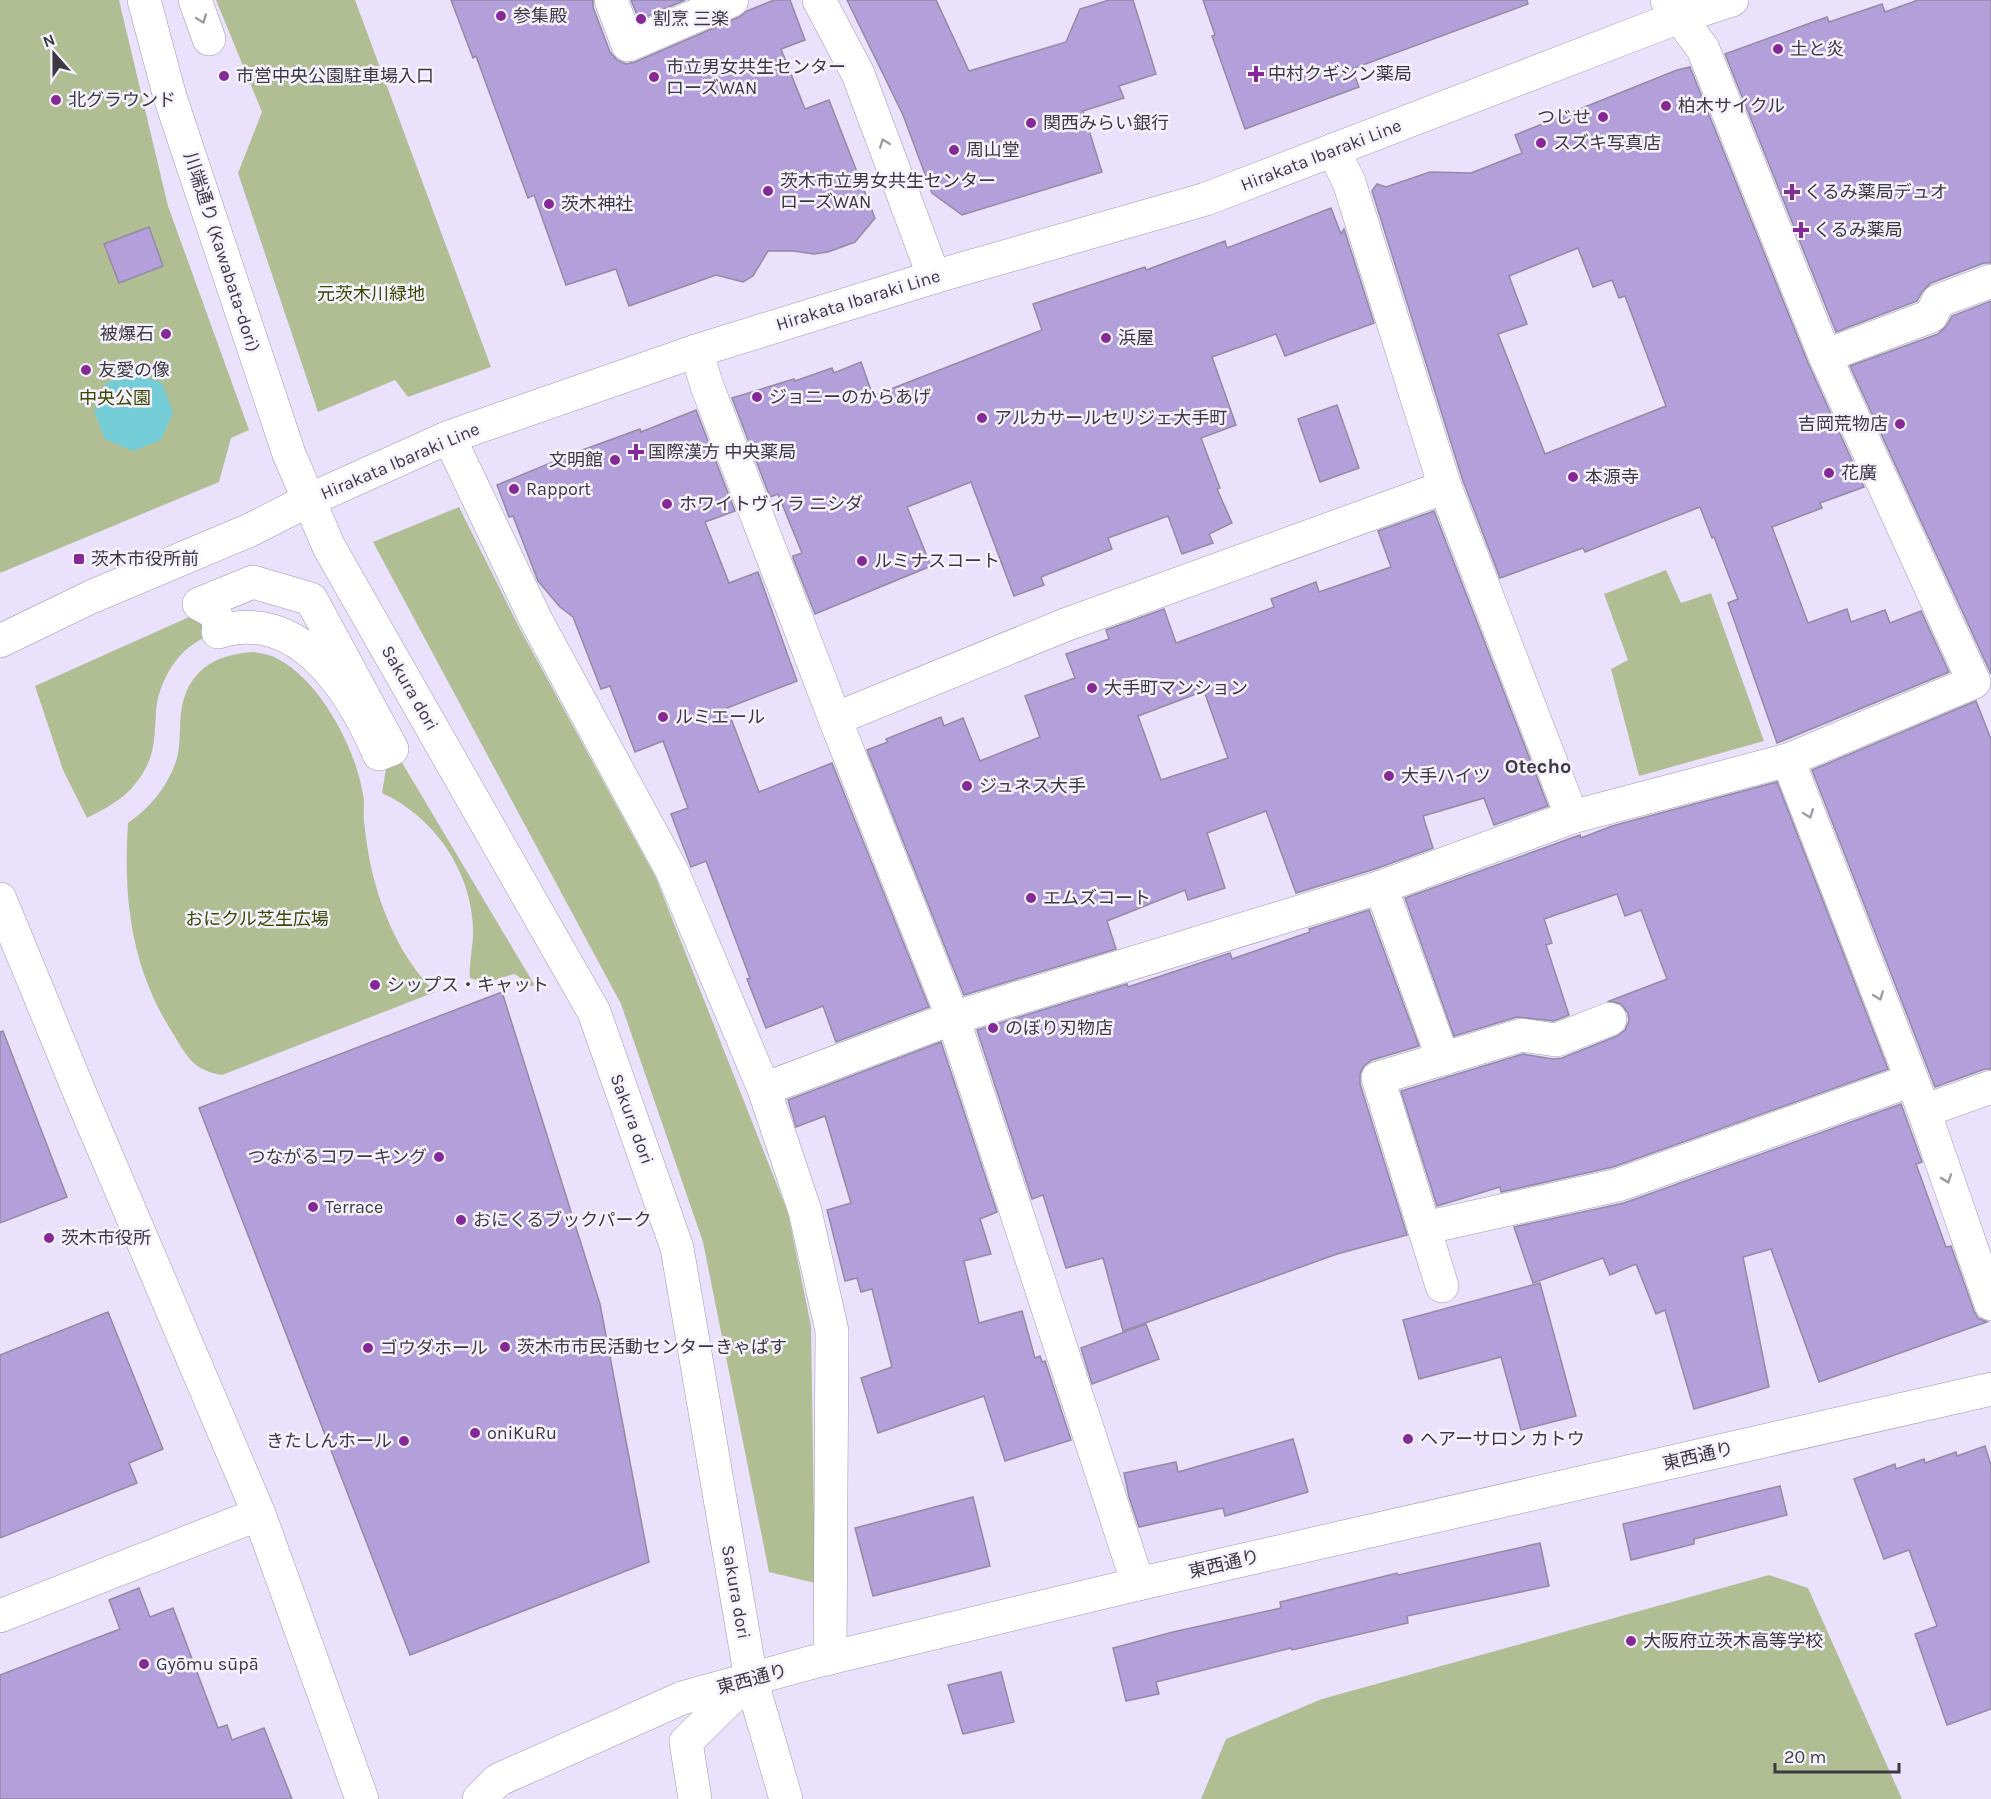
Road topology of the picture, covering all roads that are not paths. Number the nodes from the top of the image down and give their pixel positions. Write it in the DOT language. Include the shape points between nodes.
graph roads {
  1 [pos="144,0"];
  2 [pos="195,0"];
  3 [pos="611,0"];
  4 [pos="732,0"];
  5 [pos="819,0"];
  6 [pos="1732,0"];
  7 [pos="1673,9"];
  8 [pos="209,39"];
  9 [pos="1333,150"];
  10 [pos="934,277"];
  11 [pos="1991,281"];
  12 [pos="696,351"];
  13 [pos="1825,356"];
  14 [pos="437,443"];
  15 [pos="1445,487"];
  16 [pos="309,500"];
  17 [pos="208,608"];
  18 [pos="0,641"];
  19 [pos="835,719"];
  20 [pos="1788,760"];
  21 [pos="1572,817"];
  22 [pos="1381,887"];
  23 [pos="0,899"];
  24 [pos="953,1018"];
  25 [pos="1610,1019"];
  26 [pos="1443,1059"];
  27 [pos="1912,1080"];
  28 [pos="1991,1087"];
  29 [pos="764,1089"];
  30 [pos="1924,1111"];
  31 [pos="1424,1228"];
  32 [pos="1442,1286"];
  33 [pos="1991,1304"];
  34 [pos="1991,1389"];
  35 [pos="259,1514"];
  36 [pos="1138,1584"];
  37 [pos="0,1616"];
  38 [pos="830,1658"];
  39 [pos="751,1679"];
  40 [pos="362,1799"];
  41 [pos="478,1799"];
  42 [pos="695,1799"];
  43 [pos="786,1799"];
  1 -- 16 [label="street, 川端通り (Kawabata-dori)" via="177,119 289,454"];
  2 -- 8 [label="street, one-way"];
  3 -- 4 [label="street" via="628,45"];
  10 -- 5 [label="street, one-way" via="858,74"];
  6 -- 7 [label="street, Hirakata Ibaraki Line"];
  7 -- 9 [label="street, Hirakata Ibaraki Line"];
  7 -- 13 [label="street" via="1703,49"];
  9 -- 10 [label="street, Hirakata Ibaraki Line" via="1206,199"];
  9 -- 15 [label="street" via="1349,182"];
  10 -- 12 [label="street, Hirakata Ibaraki Line"];
  11 -- 13 [label="street" via="1938,301 1931,316"];
  12 -- 14 [label="street, Hirakata Ibaraki Line"];
  12 -- 19 [label="street"];
  13 -- 20 [label="street" via="1974,682"];
  14 -- 16 [label="street, Hirakata Ibaraki Line"];
  14 -- 29 [label="street" via="672,871"];
  15 -- 19 [label="street" via="1065,625"];
  15 -- 21 [label="street"];
  16 -- 18 [label="street, Hirakata Ibaraki Line"];
  16 -- 39 [label="street, Sakura dori" via="329,546 594,1012 677,1248"];
  17 -- 17 [label="street" via="199,604 253,582 311,598 392,749 379,754 363,718 342,686 300,643 256,627 218,632 217,618"];
  19 -- 24 [label="street"];
  20 -- 21 [label="street"];
  20 -- 27 [label="street, one-way"];
  21 -- 22 [label="street"];
  22 -- 24 [label="street"];
  22 -- 26 [label="street"];
  23 -- 35 [label="street"];
  24 -- 29 [label="street"];
  24 -- 36 [label="street"];
  25 -- 26 [label="street" via="1556,1040 1522,1035"];
  26 -- 31 [label="street" via="1378,1078"];
  27 -- 30 [label="street"];
  27 -- 31 [label="street" via="1618,1185"];
  28 -- 30 [label="street"];
  29 -- 38 [label="street" via="805,1211 832,1331"];
  30 -- 33 [label="street, one-way"];
  31 -- 32 [label="street"];
  34 -- 36 [label="street, 東西通り"];
  35 -- 37 [label="street"];
  35 -- 40 [label="street"];
  36 -- 38 [label="street, 東西通り"];
  38 -- 39 [label="street, 東西通り"];
  39 -- 41 [label="street, 東西通り" via="682,1698 498,1779"];
  39 -- 42 [label="street" via="686,1742"];
  39 -- 43 [label="street, Sakura dori"];
}
